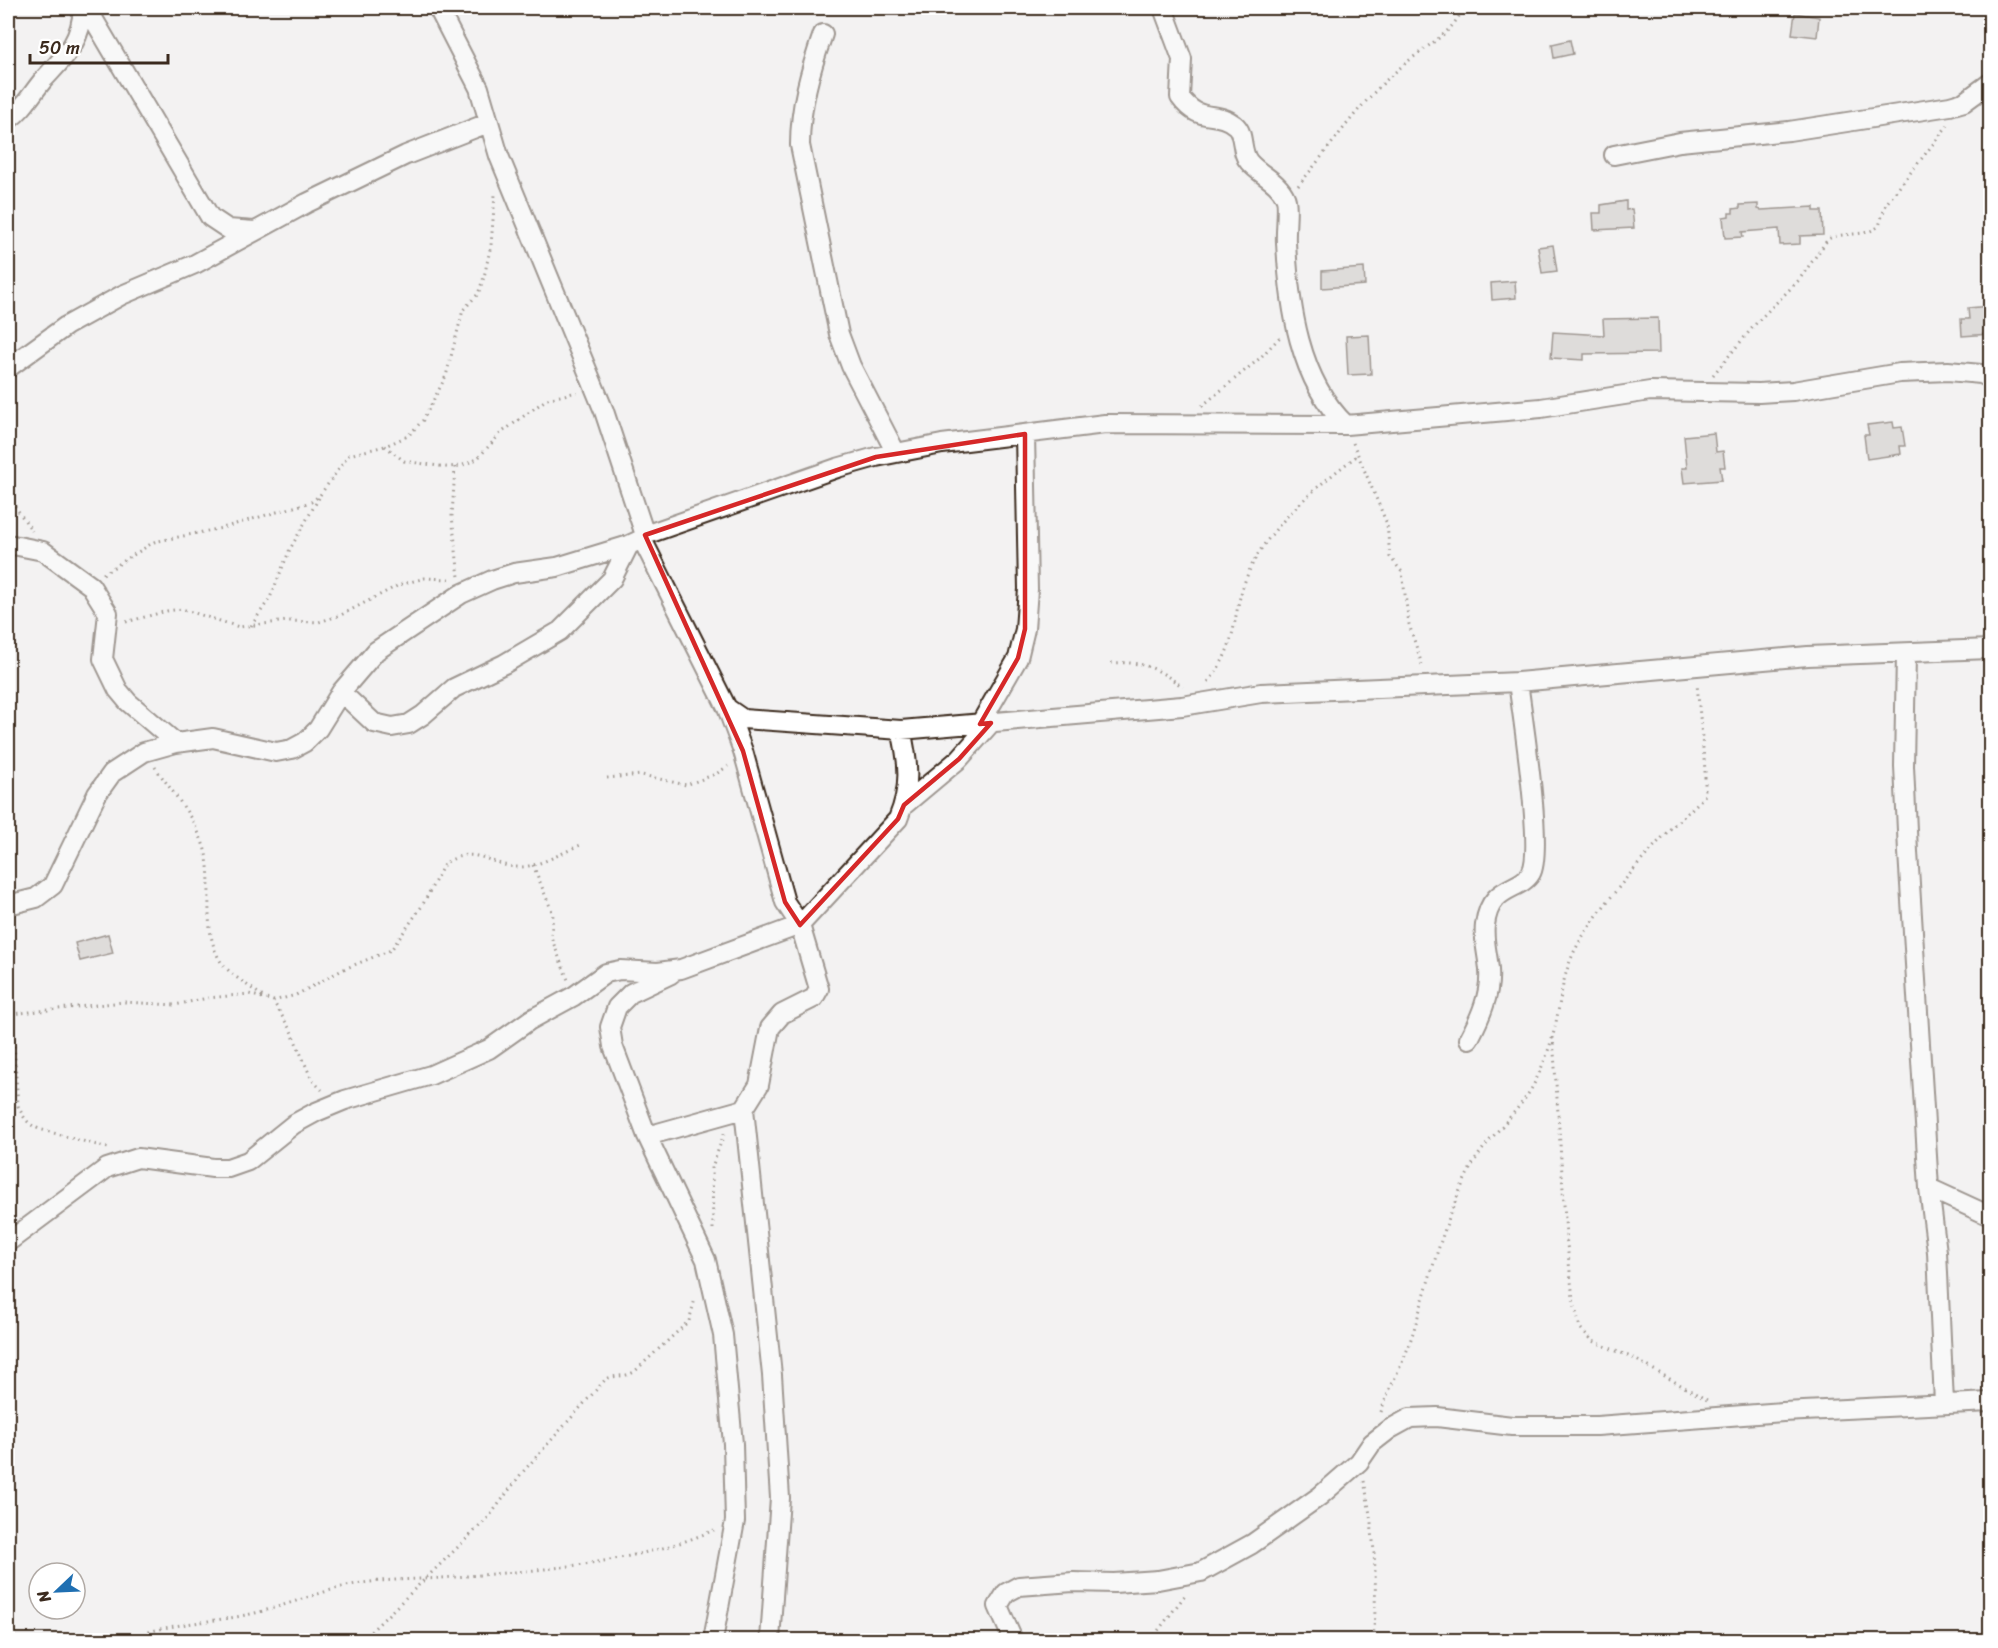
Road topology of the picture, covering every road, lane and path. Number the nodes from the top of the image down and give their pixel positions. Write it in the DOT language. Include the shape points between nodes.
graph roads {
  1 [pos="85,8"];
  2 [pos="438,8"];
  3 [pos="1163,8"];
  4 [pos="1463,8"];
  5 [pos="823,34"];
  6 [pos="1990,83"];
  7 [pos="1964,102"];
  8 [pos="8,120"];
  9 [pos="488,123"];
  10 [pos="1614,155"];
  11 [pos="496,190"];
  12 [pos="1287,199"];
  13 [pos="254,231"];
  14 [pos="1297,323"];
  15 [pos="8,368"];
  16 [pos="1990,378"];
  17 [pos="594,388"];
  18 [pos="1697,392"];
  19 [pos="1201,407"];
  20 [pos="1346,425"];
  21 [pos="1025,434"];
  22 [pos="385,446"];
  23 [pos="896,453"];
  24 [pos="1358,455"];
  25 [pos="455,467"];
  26 [pos="320,495"];
  27 [pos="8,496"];
  28 [pos="638,540"];
  29 [pos="8,544"];
  30 [pos="44,551"];
  31 [pos="91,586"];
  32 [pos="109,621"];
  33 [pos="251,626"];
  34 [pos="1990,649"];
  35 [pos="1906,654"];
  36 [pos="1111,663"];
  37 [pos="1695,665"];
  38 [pos="1518,682"];
  39 [pos="1428,684"];
  40 [pos="341,692"];
  41 [pos="1198,694"];
  42 [pos="1182,705"];
  43 [pos="727,708"];
  44 [pos="986,723"];
  45 [pos="901,730"];
  46 [pos="176,743"];
  47 [pos="144,752"];
  48 [pos="743,752"];
  49 [pos="607,778"];
  50 [pos="904,805"];
  51 [pos="583,844"];
  52 [pos="533,864"];
  53 [pos="8,905"];
  54 [pos="800,925"];
  55 [pos="8,950"];
  56 [pos="681,969"];
  57 [pos="574,996"];
  58 [pos="265,998"];
  59 [pos="273,1001"];
  60 [pos="11,1014"];
  61 [pos="1553,1034"];
  62 [pos="1470,1040"];
  63 [pos="334,1105"];
  64 [pos="739,1111"];
  65 [pos="647,1136"];
  66 [pos="138,1158"];
  67 [pos="1929,1188"];
  68 [pos="1990,1216"];
  69 [pos="713,1231"];
  70 [pos="8,1242"];
  71 [pos="698,1291"];
  72 [pos="1708,1400"];
  73 [pos="1990,1402"];
  74 [pos="1944,1403"];
  75 [pos="1381,1414"];
  76 [pos="1359,1462"];
  77 [pos="735,1521"];
  78 [pos="1201,1572"];
  79 [pos="423,1579"];
  80 [pos="126,1641"];
  81 [pos="362,1641"];
  82 [pos="713,1641"];
  83 [pos="770,1641"];
  84 [pos="1013,1641"];
  85 [pos="1151,1641"];
  86 [pos="1373,1641"];
  1 -- 8 [label="street" via="71,49"];
  1 -- 13 [label="street" via="210,218 228,229"];
  2 -- 9 [label="street" via="479,88"];
  3 -- 12 [label="street" via="1182,59 1180,97 1201,116 1233,123 1239,129 1244,156"];
  4 -- 12 [label="path" via="1446,34 1404,64 1367,98"];
  5 -- 23 [label="street" via="800,118 800,145 839,334 851,366"];
  6 -- 7 [label="street"];
  7 -- 10 [label="street"];
  7 -- 18 [label="path" via="1886,204 1879,226 1865,233 1828,239 1799,280"];
  9 -- 13 [label="street" via="405,154"];
  9 -- 17 [label="street"];
  11 -- 22 [label="path" via="484,277 478,294 464,310 446,376 414,432"];
  12 -- 14 [label="street" via="1286,242"];
  13 -- 15 [label="street" via="66,326"];
  14 -- 19 [label="path"];
  14 -- 20 [label="street" via="1315,387"];
  16 -- 18 [label="street" via="1948,371 1900,374 1793,391"];
  17 -- 25 [label="path" via="547,399 501,433 477,459"];
  17 -- 28 [label="street"];
  18 -- 20 [label="street" via="1650,391 1541,408"];
  20 -- 21 [label="street" via="1106,424"];
  20 -- 24 [label="path"];
  21 -- 23 [label="street"];
  21 -- 44 [label="street" via="1026,629 1018,658"];
  22 -- 25 [label="path" via="404,461"];
  22 -- 26 [label="path" via="349,455"];
  23 -- 28 [label="street" via="837,468"];
  24 -- 39 [label="path" via="1387,524 1390,557 1402,572 1411,631"];
  24 -- 41 [label="path" via="1309,495 1256,555 1246,576 1233,639 1221,666"];
  25 -- 33 [label="path" via="452,516 460,581 438,577 399,585 319,622"];
  26 -- 31 [label="path" via="311,502 266,516 153,542 108,569"];
  26 -- 33 [label="path" via="290,549 270,598"];
  27 -- 30 [label="path"];
  28 -- 40 [label="street" via="557,567 514,573 461,594 376,651"];
  28 -- 40 [label="street" via="612,579 560,632 454,687 409,724 392,727 374,723"];
  28 -- 43 [label="street"];
  29 -- 30 [label="street"];
  30 -- 31 [label="street"];
  31 -- 32 [label="street" via="101,598"];
  32 -- 33 [label="path" via="129,623 182,609 239,627"];
  32 -- 46 [label="street" via="103,660 118,690"];
  34 -- 35 [label="street"];
  35 -- 37 [label="street" via="1808,656"];
  35 -- 67 [label="street" via="1904,766"];
  36 -- 41 [label="path" via="1158,668"];
  37 -- 38 [label="street"];
  37 -- 61 [label="path" via="1705,795 1671,828 1575,950 1558,1000"];
  38 -- 39 [label="street"];
  38 -- 62 [label="street" via="1530,784 1533,867 1530,874 1501,892 1491,905 1485,924 1490,972 1487,992"];
  39 -- 42 [label="street" via="1262,693"];
  40 -- 46 [label="street" via="318,729 286,752 213,738"];
  41 -- 42 [label="path"];
  42 -- 44 [label="street"];
  43 -- 45 [label="street" via="742,719"];
  43 -- 48 [label="street"];
  44 -- 45 [label="street"];
  44 -- 50 [label="street" via="959,759"];
  45 -- 50 [label="street" via="909,783"];
  46 -- 47 [label="street"];
  47 -- 53 [label="street" via="112,773 97,794 53,885 36,898"];
  47 -- 58 [label="path" via="182,804 204,847 209,866 213,942 221,962"];
  48 -- 49 [label="path" via="716,774 686,785 642,775"];
  48 -- 54 [label="street" via="785,902"];
  50 -- 54 [label="street" via="898,819"];
  51 -- 52 [label="path"];
  52 -- 57 [label="path" via="553,914 551,938"];
  52 -- 59 [label="path" via="513,867 469,854 450,860 391,950 296,995"];
  54 -- 56 [label="street"];
  54 -- 64 [label="street" via="819,989 814,998 782,1014 770,1028 759,1085"];
  55 -- 60 [label="path"];
  56 -- 57 [label="street" via="612,971"];
  56 -- 65 [label="street" via="631,993 618,1007 610,1027 613,1046"];
  57 -- 63 [label="street" via="489,1049 431,1075"];
  58 -- 59 [label="path"];
  58 -- 60 [label="path" via="249,994 175,1005 124,1002"];
  59 -- 63 [label="path" via="312,1080"];
  60 -- 66 [label="path" via="18,1106 29,1125"];
  61 -- 72 [label="path" via="1566,1235 1580,1328 1593,1341 1633,1358"];
  61 -- 75 [label="path" via="1543,1067 1527,1095 1470,1169"];
  63 -- 66 [label="street" via="294,1124 248,1161 228,1168"];
  64 -- 65 [label="street"];
  64 -- 69 [label="path" via="714,1156"];
  64 -- 83 [label="street" via="772,1375 780,1498"];
  65 -- 77 [label="street" via="706,1260 723,1335"];
  66 -- 70 [label="street" via="106,1168"];
  67 -- 68 [label="street"];
  67 -- 74 [label="street" via="1937,1252"];
  71 -- 79 [label="path" via="689,1321 634,1372 605,1380 521,1474 489,1517"];
  73 -- 74 [label="street"];
  74 -- 76 [label="street" via="1586,1426 1512,1426 1437,1417 1410,1418 1372,1443"];
  76 -- 78 [label="street" via="1261,1538"];
  76 -- 86 [label="path" via="1371,1515 1375,1560"];
  77 -- 79 [label="path" via="684,1543 629,1556 495,1574"];
  77 -- 82 [label="street"];
  78 -- 84 [label="street" via="1158,1580 1019,1586 1006,1593 998,1606"];
  78 -- 85 [label="path"];
  79 -- 80 [label="path" via="352,1585 277,1607 160,1629"];
  79 -- 81 [label="path"];
}
